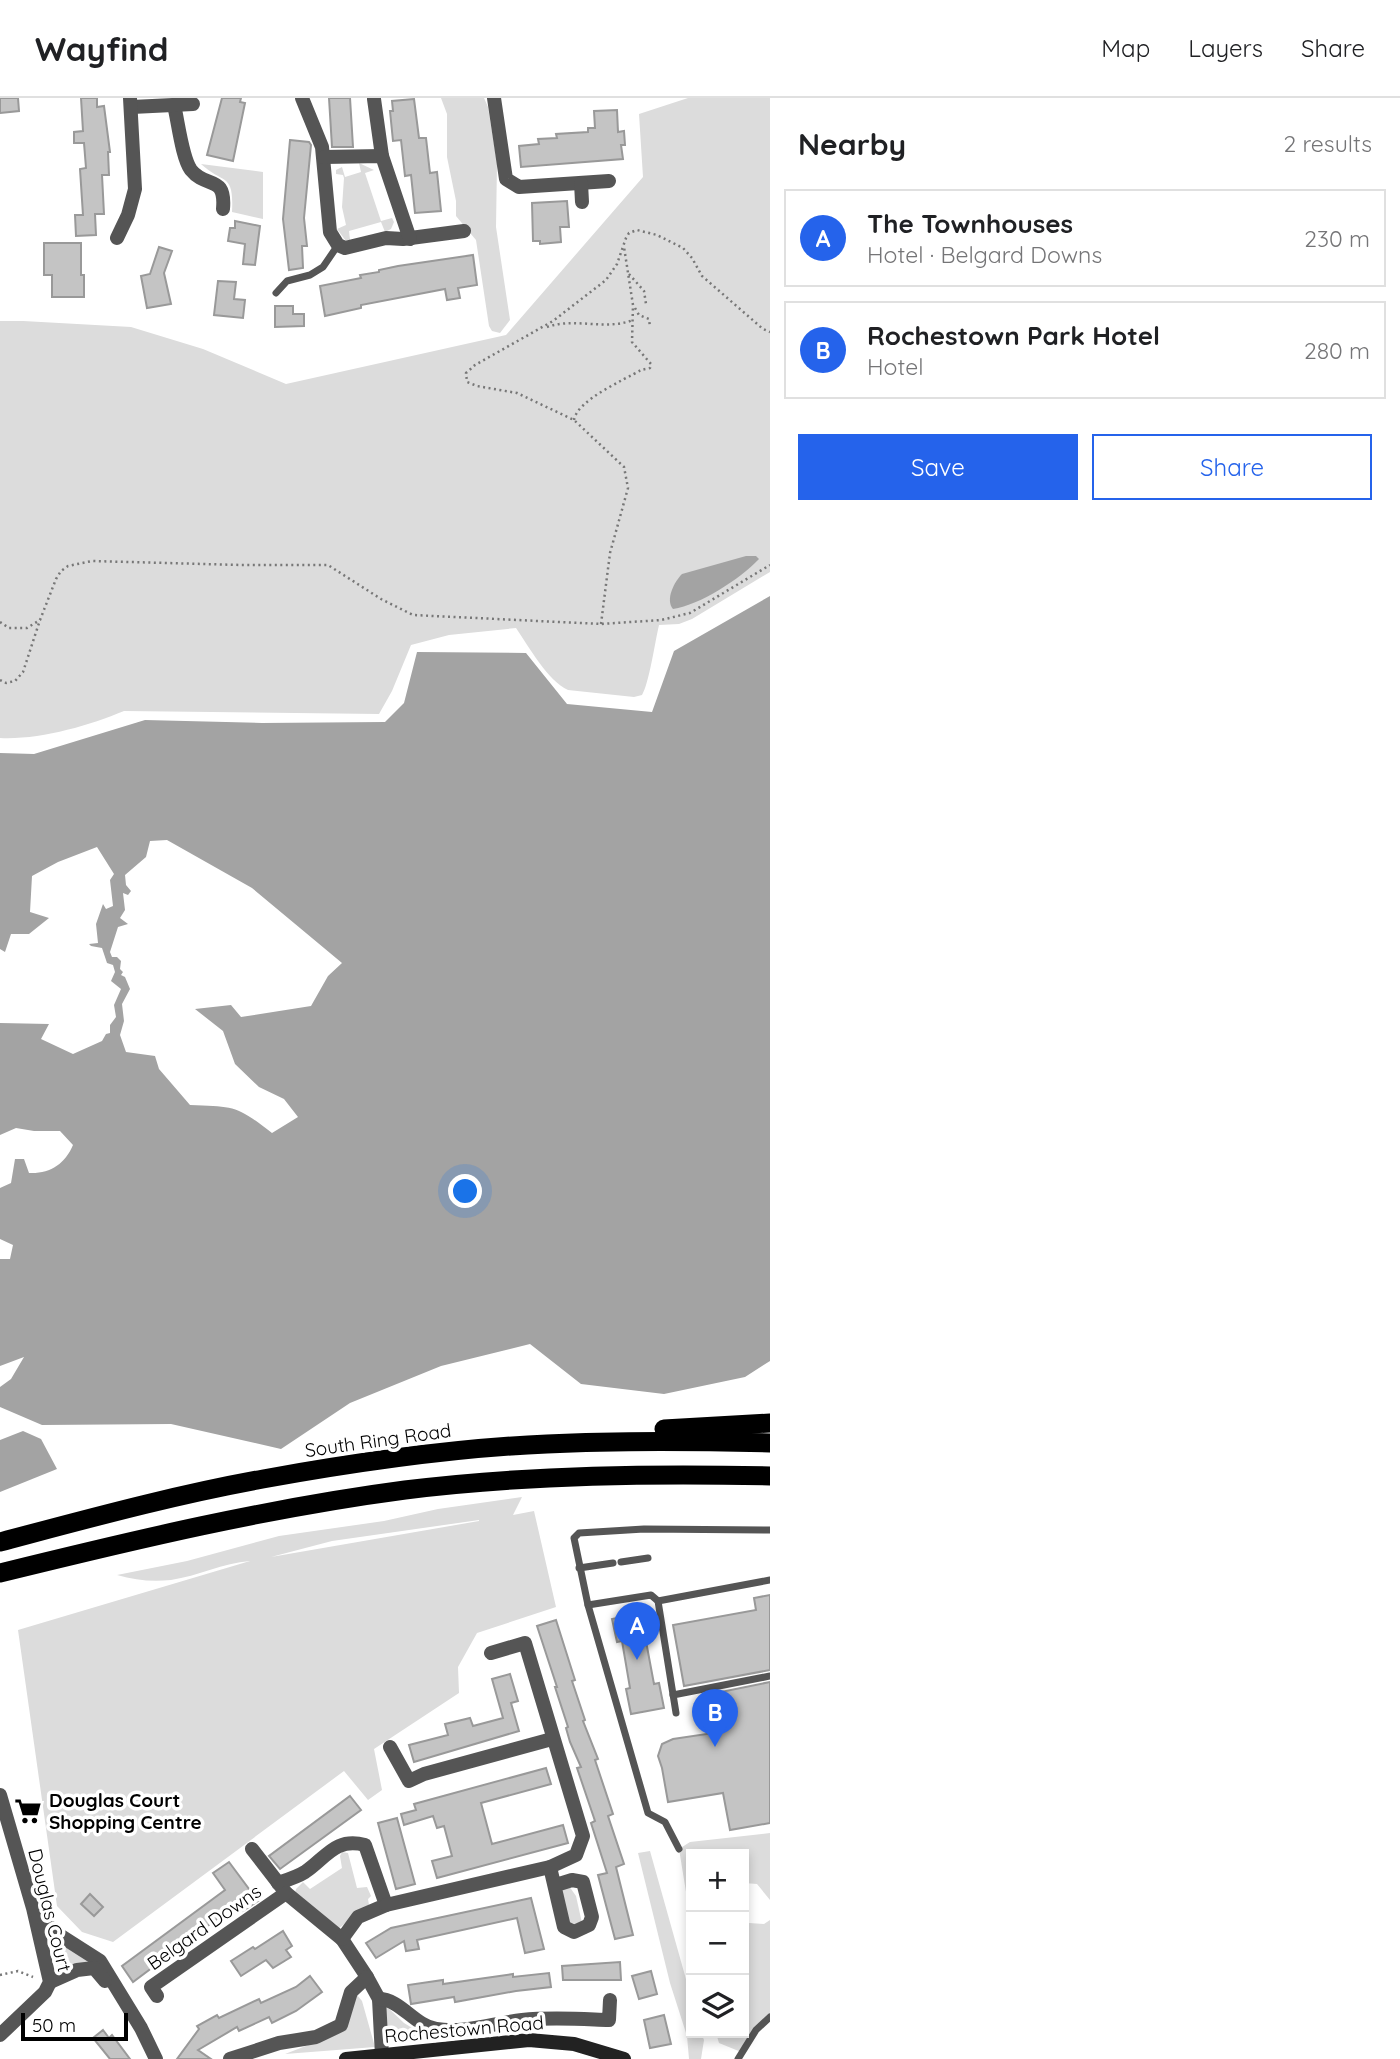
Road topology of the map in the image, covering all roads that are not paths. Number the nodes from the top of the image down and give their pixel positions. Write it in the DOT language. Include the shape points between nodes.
graph roads {
  1 [pos="302,98"];
  2 [pos="494,98"];
  3 [pos="374,99"];
  4 [pos="131,102"];
  5 [pos="193,104"];
  6 [pos="174,105"];
  7 [pos="382,156"];
  8 [pos="324,157"];
  9 [pos="609,181"];
  10 [pos="581,183"];
  11 [pos="582,202"];
  12 [pos="223,209"];
  13 [pos="464,231"];
  14 [pos="117,238"];
  15 [pos="410,239"];
  16 [pos="338,245"];
  17 [pos="276,293"];
  18 [pos="770,1423"];
  19 [pos="770,1443"];
  20 [pos="545,1444"];
  21 [pos="770,1476"];
  22 [pos="770,1530"];
  23 [pos="0,1542"];
  24 [pos="648,1558"];
  25 [pos="579,1568"];
  26 [pos="0,1573"];
  27 [pos="770,1580"];
  28 [pos="658,1601"];
  29 [pos="588,1605"];
  30 [pos="491,1653"];
  31 [pos="770,1676"];
  32 [pos="673,1695"];
  33 [pos="676,1713"];
  34 [pos="552,1739"];
  35 [pos="390,1747"];
  36 [pos="0,1796"];
  37 [pos="252,1849"];
  38 [pos="679,1849"];
  39 [pos="550,1867"];
  40 [pos="556,1885"];
  41 [pos="282,1888"];
  42 [pos="386,1905"];
  43 [pos="33,1908"];
  44 [pos="342,1939"];
  45 [pos="367,1977"];
  46 [pos="48,1987"];
  47 [pos="158,1996"];
  48 [pos="379,1999"];
  49 [pos="610,2000"];
  50 [pos="770,2017"];
  51 [pos="0,2035"];
  52 [pos="382,2056"];
  53 [pos="147,2059"];
  54 [pos="156,2059"];
  55 [pos="230,2059"];
  56 [pos="346,2059"];
  57 [pos="624,2059"];
  58 [pos="738,2059"];
  1 -- 8 [label="street"];
  2 -- 10 [label="street" via="508,182 519,187"];
  3 -- 7 [label="street"];
  4 -- 6 [label="street"];
  4 -- 14 [label="street" via="135,191"];
  5 -- 6 [label="street"];
  6 -- 12 [label="street" via="187,163 222,190"];
  7 -- 8 [label="street"];
  7 -- 15 [label="street"];
  8 -- 16 [label="street" via="330,232"];
  9 -- 10 [label="street"];
  10 -- 11 [label="street"];
  13 -- 15 [label="street"];
  15 -- 16 [label="street" via="386,238 345,248"];
  16 -- 17 [label="lane" via="323,267 287,282"];
  18 -- 20 [label="highway" via="665,1429"];
  19 -- 20 [label="highway, South Ring Road"];
  20 -- 23 [label="highway, South Ring Road" via="414,1456 262,1479"];
  21 -- 26 [label="highway" via="653,1473 406,1490 190,1528"];
  22 -- 25 [label="lane" via="579,1533 574,1544"];
  24 -- 25 [label="lane"];
  25 -- 29 [label="lane"];
  27 -- 28 [label="lane"];
  28 -- 29 [label="lane" via="651,1595"];
  28 -- 32 [label="lane"];
  29 -- 38 [label="lane" via="648,1813 665,1822"];
  30 -- 34 [label="street" via="525,1643"];
  31 -- 32 [label="lane"];
  32 -- 33 [label="lane"];
  34 -- 35 [label="street" via="409,1781"];
  34 -- 39 [label="street" via="583,1836 576,1855"];
  36 -- 43 [label="street, Douglas Court"];
  37 -- 41 [label="street, Belgard Downs"];
  39 -- 40 [label="street"];
  39 -- 42 [label="street"];
  41 -- 42 [label="street, Belgard Downs" via="327,1851 353,1842 365,1845"];
  41 -- 44 [label="street, Belgard Downs"];
  41 -- 47 [label="street, Belgard Downs" via="151,1987"];
  42 -- 44 [label="street" via="358,1917"];
  43 -- 46 [label="street, Douglas Court"];
  43 -- 54 [label="street" via="53,1931 100,1961"];
  44 -- 45 [label="street, Belgard Downs"];
  45 -- 48 [label="street, Belgard Downs"];
  45 -- 55 [label="street" via="351,1992 341,2025 316,2037"];
  46 -- 51 [label="street"];
  46 -- 53 [label="street" via="77,1970 98,1970 136,2031"];
  48 -- 49 [label="street" via="387,1999 433,2029 458,2030 543,2018 609,2020"];
  48 -- 52 [label="street, Belgard Downs"];
  50 -- 58 [label="lane"];
  52 -- 56 [label="main road, Rochestown Road"];
  52 -- 57 [label="main road, Rochestown Road" via="529,2040 574,2044"];
}
